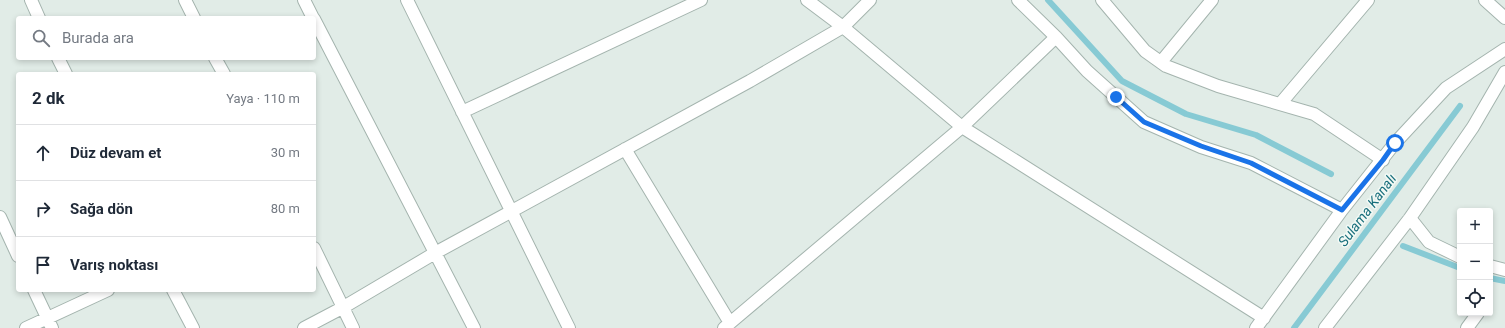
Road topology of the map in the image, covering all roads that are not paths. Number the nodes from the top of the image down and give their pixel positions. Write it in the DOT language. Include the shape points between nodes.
graph roads {
  1 [pos="31,0"];
  2 [pos="185,0"];
  3 [pos="304,0"];
  4 [pos="407,0"];
  5 [pos="701,0"];
  6 [pos="807,0"];
  7 [pos="870,0"];
  8 [pos="1018,0"];
  9 [pos="1102,0"];
  10 [pos="1212,0"];
  11 [pos="1368,0"];
  12 [pos="1485,0"];
  13 [pos="38,16"];
  14 [pos="193,16"];
  15 [pos="312,16"];
  16 [pos="1505,18"];
  17 [pos="316,23"];
  18 [pos="843,28"];
  19 [pos="1056,36"];
  20 [pos="1505,49"];
  21 [pos="59,60"];
  22 [pos="216,60"];
  23 [pos="1161,62"];
  24 [pos="65,72"];
  25 [pos="223,72"];
  26 [pos="1505,72"];
  27 [pos="1280,104"];
  28 [pos="462,112"];
  29 [pos="962,127"];
  30 [pos="625,149"];
  31 [pos="1383,160"];
  32 [pos="1342,210"];
  33 [pos="511,211"];
  34 [pos="0,217"];
  35 [pos="1410,218"];
  36 [pos="16,252"];
  37 [pos="316,252"];
  38 [pos="435,253"];
  39 [pos="1457,256"];
  40 [pos="1493,267"];
  41 [pos="1505,270"];
  42 [pos="35,292"];
  43 [pos="104,292"];
  44 [pos="174,292"];
  45 [pos="342,308"];
  46 [pos="1476,316"];
  47 [pos="1264,318"];
  48 [pos="50,323"];
  49 [pos="727,326"];
  50 [pos="26,328"];
  51 [pos="193,328"];
  52 [pos="304,328"];
  53 [pos="353,328"];
  54 [pos="474,328"];
  55 [pos="569,328"];
  56 [pos="1256,328"];
  57 [pos="1325,328"];
  58 [pos="1467,328"];
  1 -- 13 [label="street"];
  2 -- 14 [label="street"];
  3 -- 15 [label="street"];
  4 -- 28 [label="street"];
  5 -- 28 [label="street"];
  6 -- 18 [label="street"];
  7 -- 18 [label="street"];
  8 -- 19 [label="street"];
  9 -- 23 [label="street" via="1145,51"];
  10 -- 23 [label="street"];
  11 -- 27 [label="street"];
  12 -- 16 [label="street"];
  17 -- 38 [label="street"];
  18 -- 29 [label="street"];
  18 -- 30 [label="street"];
  19 -- 29 [label="street"];
  19 -- 32 [label="street" via="1087,71 1144,122 1201,146 1251,163"];
  20 -- 31 [label="street" via="1446,88 1395,143"];
  21 -- 24 [label="street"];
  22 -- 25 [label="street"];
  23 -- 27 [label="street" via="1218,86"];
  26 -- 35 [label="street" via="1473,127"];
  27 -- 31 [label="street" via="1314,114"];
  28 -- 33 [label="street"];
  29 -- 47 [label="street"];
  29 -- 49 [label="street"];
  30 -- 33 [label="street"];
  30 -- 49 [label="street"];
  31 -- 32 [label="street"];
  32 -- 47 [label="street"];
  33 -- 38 [label="street"];
  33 -- 55 [label="street"];
  34 -- 36 [label="street"];
  35 -- 39 [label="street" via="1429,242"];
  35 -- 57 [label="street"];
  37 -- 45 [label="street"];
  38 -- 45 [label="street"];
  38 -- 54 [label="street"];
  40 -- 41 [label="street"];
  42 -- 48 [label="street"];
  43 -- 48 [label="street"];
  44 -- 51 [label="street"];
  45 -- 52 [label="street"];
  45 -- 53 [label="street"];
  46 -- 58 [label="street"];
  47 -- 56 [label="street"];
  48 -- 50 [label="street"];
}
